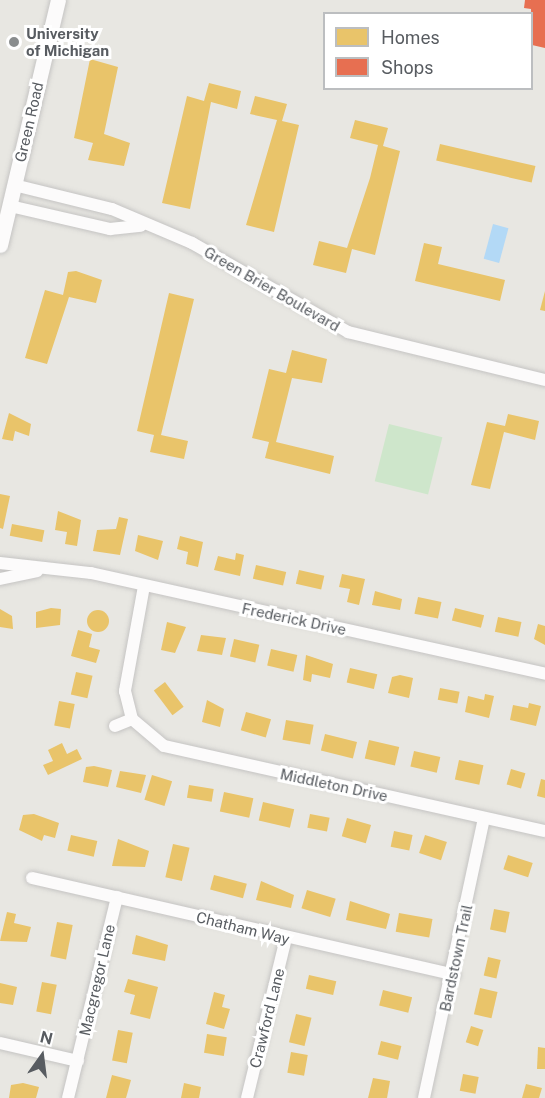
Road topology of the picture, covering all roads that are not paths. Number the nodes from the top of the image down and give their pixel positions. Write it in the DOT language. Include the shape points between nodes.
graph roads {
  1 [pos="58,0"];
  2 [pos="14,185"];
  3 [pos="9,206"];
  4 [pos="141,226"];
  5 [pos="0,245"];
  6 [pos="545,380"];
  7 [pos="0,563"];
  8 [pos="43,569"];
  9 [pos="0,579"];
  10 [pos="144,586"];
  11 [pos="545,674"];
  12 [pos="132,719"];
  13 [pos="115,726"];
  14 [pos="484,818"];
  15 [pos="545,831"];
  16 [pos="32,878"];
  17 [pos="117,897"];
  18 [pos="286,938"];
  19 [pos="454,975"];
  20 [pos="0,1043"];
  21 [pos="78,1060"];
  22 [pos="68,1098"];
  23 [pos="247,1098"];
  24 [pos="424,1098"];
  1 -- 2 [label="street, Green Road"];
  2 -- 3 [label="street, Green Road"];
  2 -- 4 [label="street, Green Brier Boulevard" via="112,209"];
  3 -- 4 [label="street, Green Brier Boulevard" via="110,229"];
  3 -- 5 [label="street, Green Road"];
  4 -- 6 [label="street, Green Brier Boulevard" via="213,252 348,332"];
  7 -- 8 [label="street, Frederick Drive"];
  8 -- 9 [label="street, Frederick Drive"];
  8 -- 10 [label="street, Frederick Drive"];
  10 -- 11 [label="street, Frederick Drive"];
  10 -- 12 [label="street" via="127,670"];
  12 -- 13 [label="street"];
  12 -- 14 [label="street, Middleton Drive" via="164,746 184,752"];
  14 -- 15 [label="street, Middleton Drive"];
  14 -- 19 [label="street, Bardstown Trail"];
  16 -- 17 [label="street, Chatham Way"];
  17 -- 18 [label="street, Chatham Way"];
  17 -- 21 [label="street, Macgregor Lane"];
  18 -- 19 [label="street, Chatham Way"];
  18 -- 23 [label="street, Crawford Lane"];
  19 -- 24 [label="street, Bardstown Trail"];
  20 -- 21 [label="street"];
  21 -- 22 [label="street, Macgregor Lane"];
}
